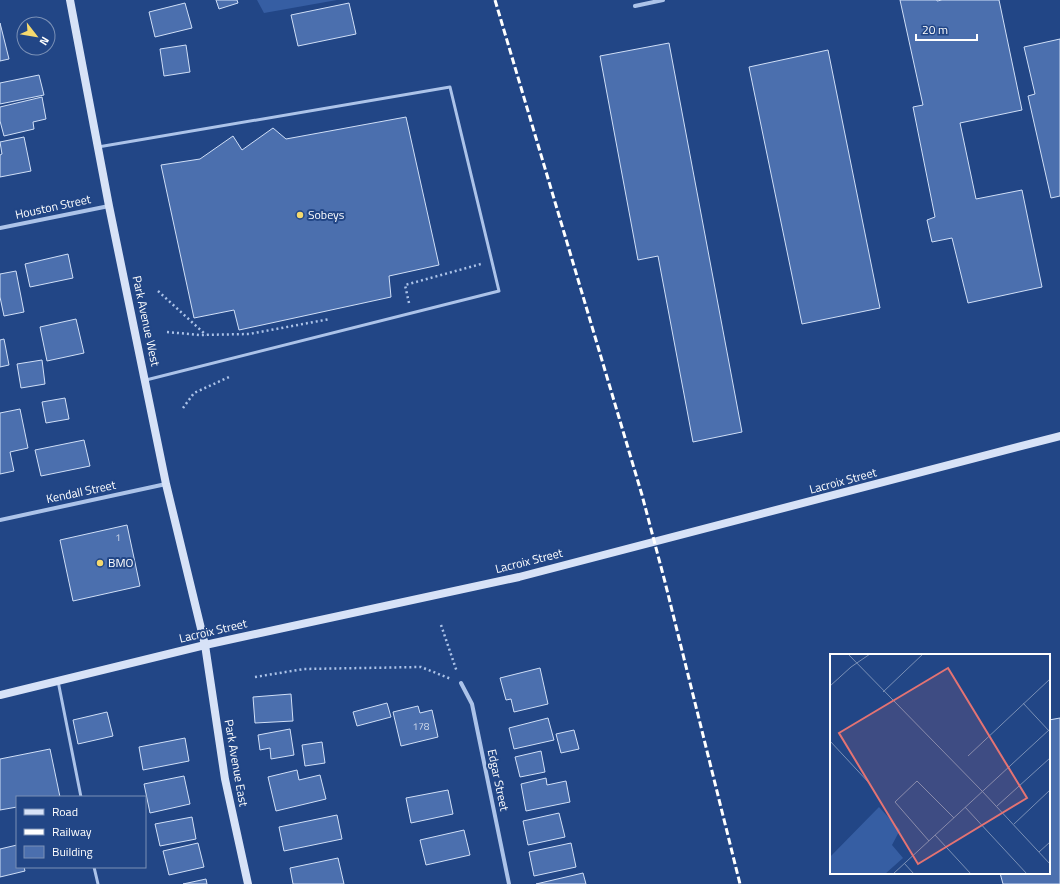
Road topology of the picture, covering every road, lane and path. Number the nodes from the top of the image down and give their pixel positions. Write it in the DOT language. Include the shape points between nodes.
graph roads {
  1 [pos="70,0"];
  2 [pos="663,0"];
  3 [pos="635,6"];
  4 [pos="98,147"];
  5 [pos="109,206"];
  6 [pos="0,228"];
  7 [pos="491,261"];
  8 [pos="158,291"];
  9 [pos="409,305"];
  10 [pos="333,319"];
  11 [pos="166,332"];
  12 [pos="206,335"];
  13 [pos="229,377"];
  14 [pos="146,380"];
  15 [pos="183,408"];
  16 [pos="1060,436"];
  17 [pos="166,484"];
  18 [pos="0,520"];
  19 [pos="441,625"];
  20 [pos="204,645"];
  21 [pos="255,677"];
  22 [pos="58,681"];
  23 [pos="461,684"];
  24 [pos="0,695"];
  25 [pos="81,796"];
  26 [pos="94,868"];
  27 [pos="98,884"];
  28 [pos="248,884"];
  29 [pos="510,884"];
  1 -- 4 [label="main road, Park Avenue West"];
  2 -- 3 [label="street"];
  4 -- 5 [label="main road, Park Avenue West"];
  4 -- 7 [label="lane" via="450,87"];
  5 -- 6 [label="street, Houston Street"];
  5 -- 14 [label="main road, Park Avenue West"];
  7 -- 9 [label="path" via="405,285"];
  7 -- 14 [label="lane" via="499,291"];
  8 -- 12 [label="path"];
  10 -- 12 [label="path" via="249,334"];
  11 -- 12 [label="path"];
  13 -- 15 [label="path" via="194,393"];
  14 -- 17 [label="main road, Park Avenue West"];
  16 -- 20 [label="main road, Lacroix Street" via="519,577"];
  17 -- 18 [label="street, Kendall Street"];
  17 -- 20 [label="main road, Park Avenue West"];
  19 -- 23 [label="path"];
  20 -- 22 [label="main road, Lacroix Street"];
  20 -- 28 [label="main road, Park Avenue East" via="225,779"];
  21 -- 23 [label="path" via="304,669 421,667"];
  22 -- 24 [label="main road, Lacroix Street"];
  22 -- 25 [label="lane"];
  23 -- 29 [label="street, Edgar Street" via="472,704"];
  26 -- 27 [label="lane"];
}
